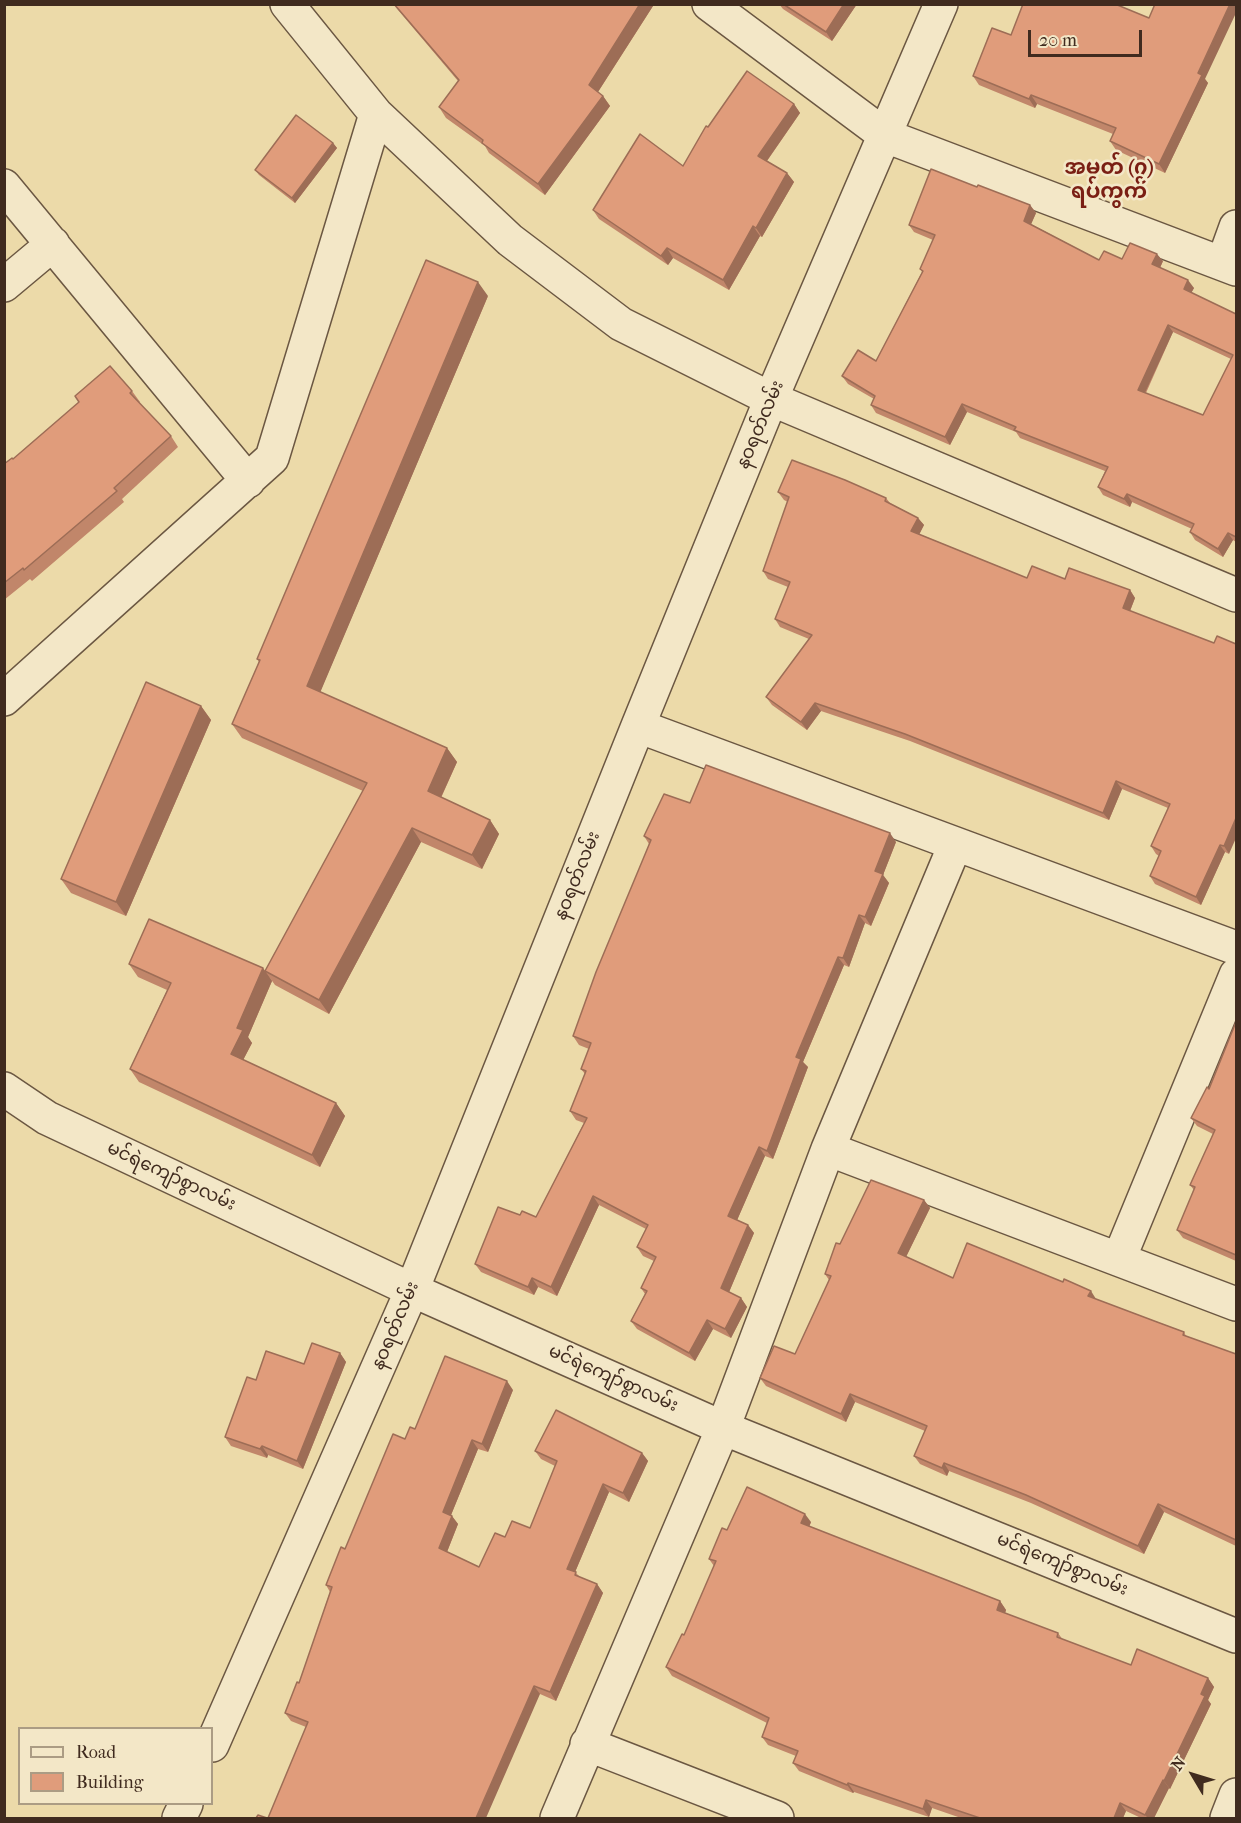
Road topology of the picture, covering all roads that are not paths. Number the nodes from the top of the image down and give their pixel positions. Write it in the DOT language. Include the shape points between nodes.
graph roads {
  1 [pos="287,4"];
  2 [pos="709,4"];
  3 [pos="941,4"];
  4 [pos="376,114"];
  5 [pos="886,136"];
  6 [pos="4,186"];
  7 [pos="1236,227"];
  8 [pos="53,244"];
  9 [pos="1230,266"];
  10 [pos="4,285"];
  11 [pos="771,399"];
  12 [pos="248,481"];
  13 [pos="1236,595"];
  14 [pos="4,699"];
  15 [pos="638,726"];
  16 [pos="955,845"];
  17 [pos="1236,948"];
  18 [pos="1236,975"];
  19 [pos="4,1089"];
  20 [pos="828,1149"];
  21 [pos="1119,1259"];
  22 [pos="412,1290"];
  23 [pos="1236,1304"];
  24 [pos="723,1428"];
  25 [pos="1236,1636"];
  26 [pos="213,1743"];
  27 [pos="587,1744"];
  28 [pos="1236,1794"];
  29 [pos="557,1818"];
  30 [pos="777,1818"];
  31 [pos="1227,1818"];
  1 -- 4 [label="street"];
  2 -- 5 [label="street"];
  3 -- 5 [label="street, နဝရတ်လမ်း"];
  4 -- 11 [label="street" via="510,240 621,324"];
  4 -- 12 [label="street" via="272,458"];
  5 -- 9 [label="street"];
  5 -- 11 [label="street, နဝရတ်လမ်း"];
  6 -- 8 [label="street"];
  7 -- 9 [label="street"];
  8 -- 10 [label="street"];
  8 -- 12 [label="street"];
  11 -- 13 [label="street"];
  11 -- 15 [label="street, နဝရတ်လမ်း"];
  12 -- 14 [label="street"];
  15 -- 16 [label="street"];
  15 -- 22 [label="street, နဝရတ်လမ်း"];
  16 -- 17 [label="street"];
  16 -- 20 [label="street"];
  18 -- 21 [label="street"];
  19 -- 22 [label="street, မင်ရဲကျော်စွာလမ်း" via="47,1118"];
  20 -- 21 [label="street"];
  20 -- 24 [label="street"];
  21 -- 23 [label="street"];
  22 -- 24 [label="street, မင်ရဲကျော်စွာလမ်း"];
  22 -- 26 [label="street, နဝရတ်လမ်း"];
  24 -- 25 [label="street, မင်ရဲကျော်စွာလမ်း"];
  24 -- 27 [label="street"];
  27 -- 29 [label="street"];
  27 -- 30 [label="street"];
  28 -- 31 [label="street"];
}
